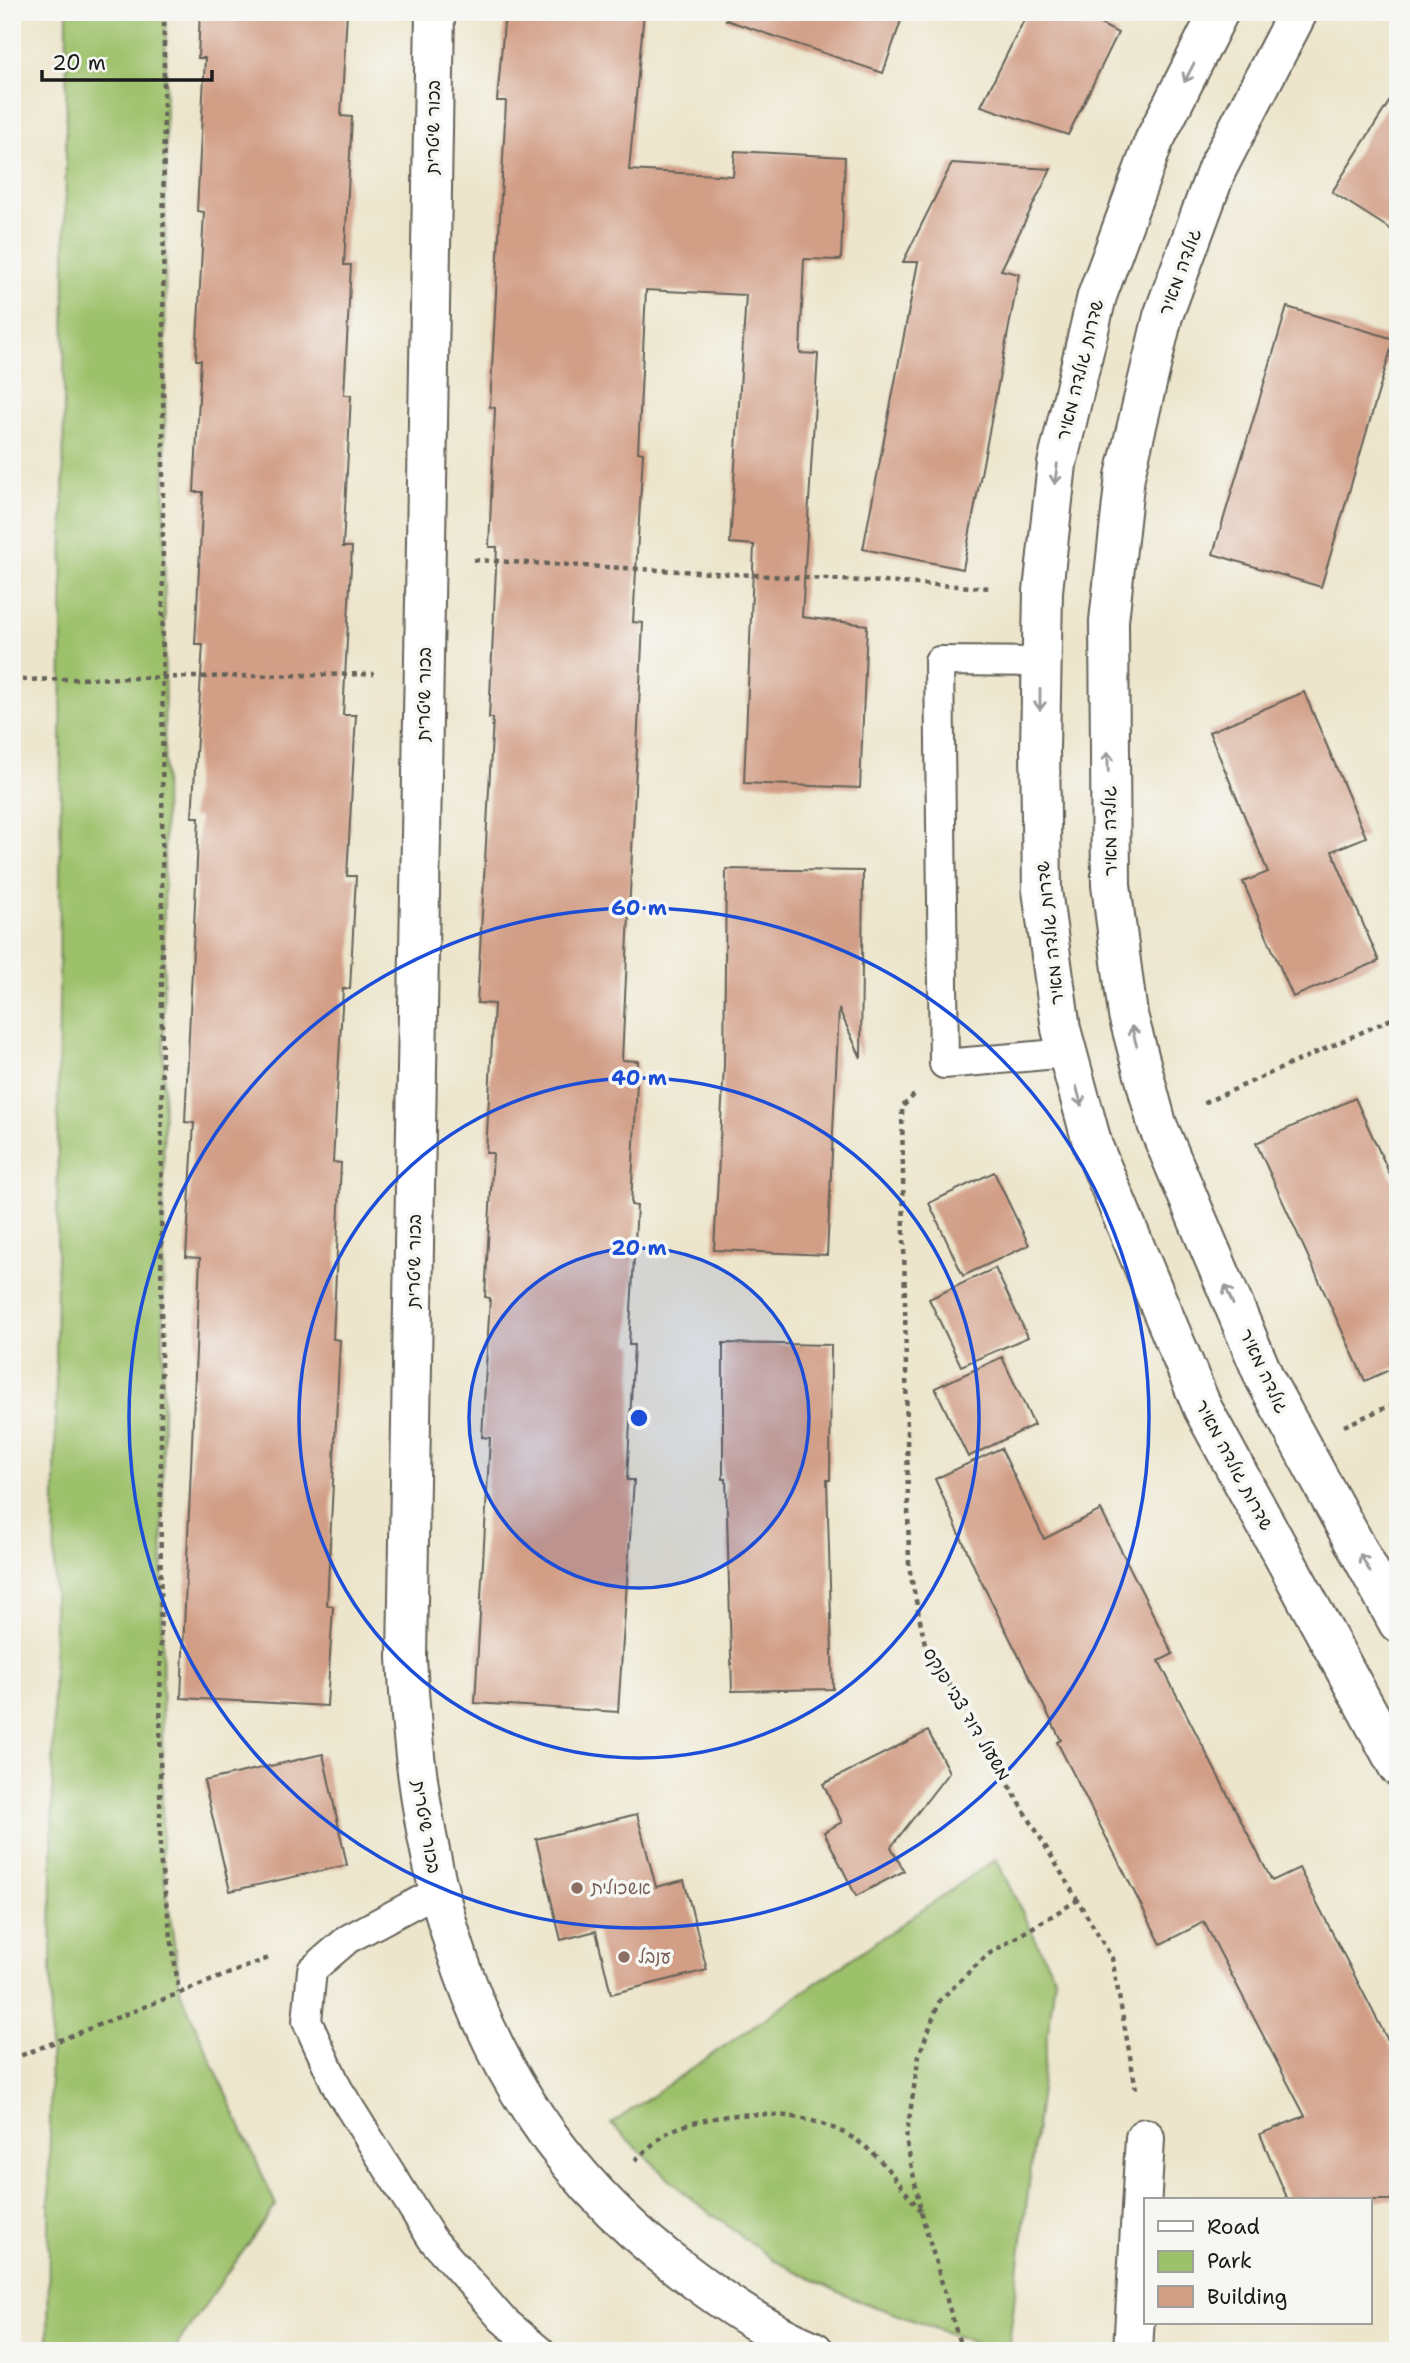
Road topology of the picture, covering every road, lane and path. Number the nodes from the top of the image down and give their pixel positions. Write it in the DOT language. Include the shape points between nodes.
graph roads {
  1 [pos="164,12"];
  2 [pos="435,12"];
  3 [pos="1219,12"];
  4 [pos="1298,12"];
  5 [pos="426,557"];
  6 [pos="1043,591"];
  7 [pos="1040,662"];
  8 [pos="424,673"];
  9 [pos="161,677"];
  10 [pos="12,680"];
  11 [pos="1398,1016"];
  12 [pos="1068,1053"];
  13 [pos="944,1064"];
  14 [pos="1157,1124"];
  15 [pos="1398,1623"];
  16 [pos="1398,1767"];
  17 [pos="438,1891"];
  18 [pos="1078,1900"];
  19 [pos="283,1953"];
  20 [pos="179,1993"];
  21 [pos="12,2059"];
  22 [pos="1145,2138"];
  23 [pos="595,2193"];
  24 [pos="921,2212"];
  25 [pos="540,2351"];
  26 [pos="814,2351"];
  27 [pos="962,2351"];
  28 [pos="1133,2351"];
  1 -- 9 [label="path"];
  2 -- 5 [label="street, בכור שיטרית"];
  3 -- 6 [label="street, שדרות גולדה מאיר, one-way" via="1154,141 1097,296 1057,464"];
  14 -- 4 [label="street, גולדה מאיר, one-way" via="1128,1015 1111,885 1109,621 1125,476 1163,316 1217,169"];
  5 -- 6 [label="path"];
  5 -- 8 [label="street, בכור שיטרית"];
  6 -- 7 [label="street, שדרות גולדה מאיר"];
  7 -- 12 [label="street, שדרות גולדה מאיר, one-way" via="1042,890"];
  7 -- 13 [label="lane" via="939,661"];
  8 -- 9 [label="path"];
  8 -- 17 [label="street, בכור שיטרית" via="407,1658 411,1742 427,1850"];
  9 -- 10 [label="path"];
  9 -- 20 [label="path" via="160,1858"];
  11 -- 14 [label="path"];
  12 -- 13 [label="lane"];
  12 -- 16 [label="street, שדרות גולדה מאיר, one-way" via="1093,1146 1203,1409"];
  13 -- 18 [label="path, משעול דוד צבי פנקס" via="902,1107 909,1567 925,1644"];
  15 -- 14 [label="street, גולדה מאיר, one-way" via="1265,1379"];
  17 -- 23 [label="street, בכור שיטרית" via="451,1938 512,2083 570,2167"];
  17 -- 25 [label="lane" via="348,1939 312,1970 307,2021 338,2089 432,2239 502,2319"];
  18 -- 22 [label="path, משעול דוד צבי פנקס" via="1112,1958"];
  18 -- 24 [label="path" via="987,1955 940,2000 919,2055 906,2139"];
  19 -- 20 [label="path"];
  20 -- 21 [label="path"];
  22 -- 28 [label="street"];
  23 -- 24 [label="path" via="671,2130 726,2116 770,2112 831,2128 868,2149"];
  23 -- 26 [label="street, בכור שיטרית" via="639,2238 723,2301"];
  24 -- 27 [label="path"];
}
